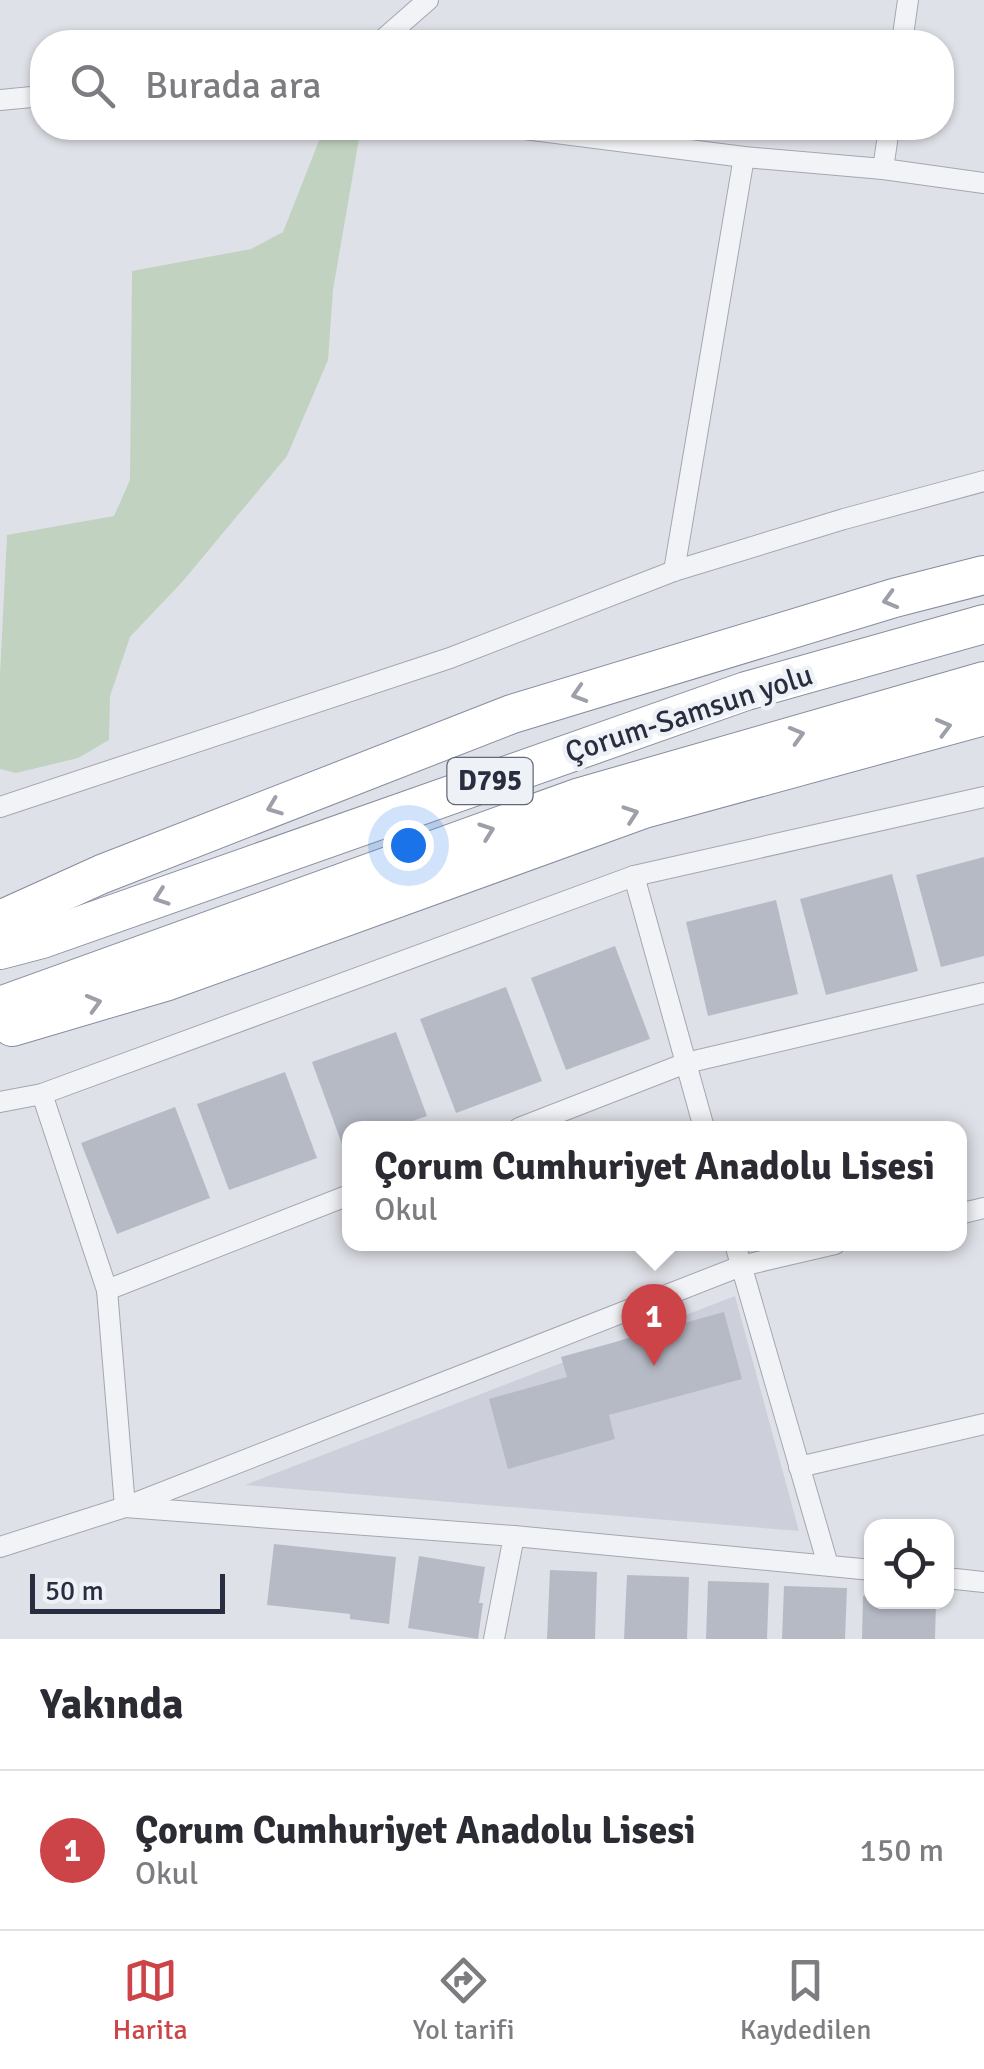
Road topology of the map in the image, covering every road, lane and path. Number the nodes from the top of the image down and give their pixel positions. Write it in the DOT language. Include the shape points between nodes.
graph roads {
  1 [pos="428,0"];
  2 [pos="908,0"];
  3 [pos="394,30"];
  4 [pos="904,30"];
  5 [pos="30,97"];
  6 [pos="0,100"];
  7 [pos="615,140"];
  8 [pos="887,140"];
  9 [pos="744,156"];
  10 [pos="883,169"];
  11 [pos="984,183"];
  12 [pos="984,480"];
  13 [pos="674,571"];
  14 [pos="984,575"];
  15 [pos="984,624"];
  16 [pos="984,681"];
  17 [pos="984,716"];
  18 [pos="984,797"];
  19 [pos="0,807"];
  20 [pos="634,876"];
  21 [pos="0,920"];
  22 [pos="0,950"];
  23 [pos="984,994"];
  24 [pos="0,1006"];
  25 [pos="0,1030"];
  26 [pos="686,1063"];
  27 [pos="42,1094"];
  28 [pos="0,1102"];
  29 [pos="537,1121"];
  30 [pos="702,1121"];
  31 [pos="342,1198"];
  32 [pos="737,1251"];
  33 [pos="805,1251"];
  34 [pos="741,1266"];
  35 [pos="108,1290"];
  36 [pos="984,1424"];
  37 [pos="799,1467"];
  38 [pos="125,1507"];
  39 [pos="514,1536"];
  40 [pos="0,1547"];
  41 [pos="828,1565"];
  42 [pos="864,1569"];
  43 [pos="954,1579"];
  44 [pos="984,1582"];
  45 [pos="494,1639"];
  1 -- 3 [label="street"];
  2 -- 4 [label="street"];
  5 -- 6 [label="street"];
  7 -- 9 [label="street"];
  8 -- 10 [label="street"];
  9 -- 10 [label="street"];
  9 -- 13 [label="street"];
  10 -- 11 [label="street"];
  12 -- 13 [label="street"];
  13 -- 19 [label="street" via="450,658"];
  14 -- 21 [label="highway, one-way" via="512,714"];
  15 -- 22 [label="highway, Çorum-Samsun yolu / D795, one-way" via="746,691"];
  24 -- 16 [label="highway, Çorum-Samsun yolu, one-way" via="576,798"];
  25 -- 17 [label="highway, one-way" via="168,982 644,809"];
  18 -- 20 [label="street"];
  20 -- 26 [label="street"];
  20 -- 27 [label="street"];
  23 -- 26 [label="street"];
  26 -- 29 [label="street"];
  26 -- 30 [label="street"];
  27 -- 28 [label="street"];
  27 -- 35 [label="street"];
  31 -- 35 [label="street"];
  32 -- 34 [label="street"];
  33 -- 34 [label="street"];
  34 -- 37 [label="street"];
  34 -- 38 [label="street"];
  35 -- 38 [label="street"];
  36 -- 37 [label="street"];
  37 -- 41 [label="street"];
  38 -- 39 [label="street"];
  38 -- 40 [label="street"];
  39 -- 41 [label="street"];
  39 -- 45 [label="street"];
  41 -- 42 [label="street"];
  43 -- 44 [label="street"];
}
